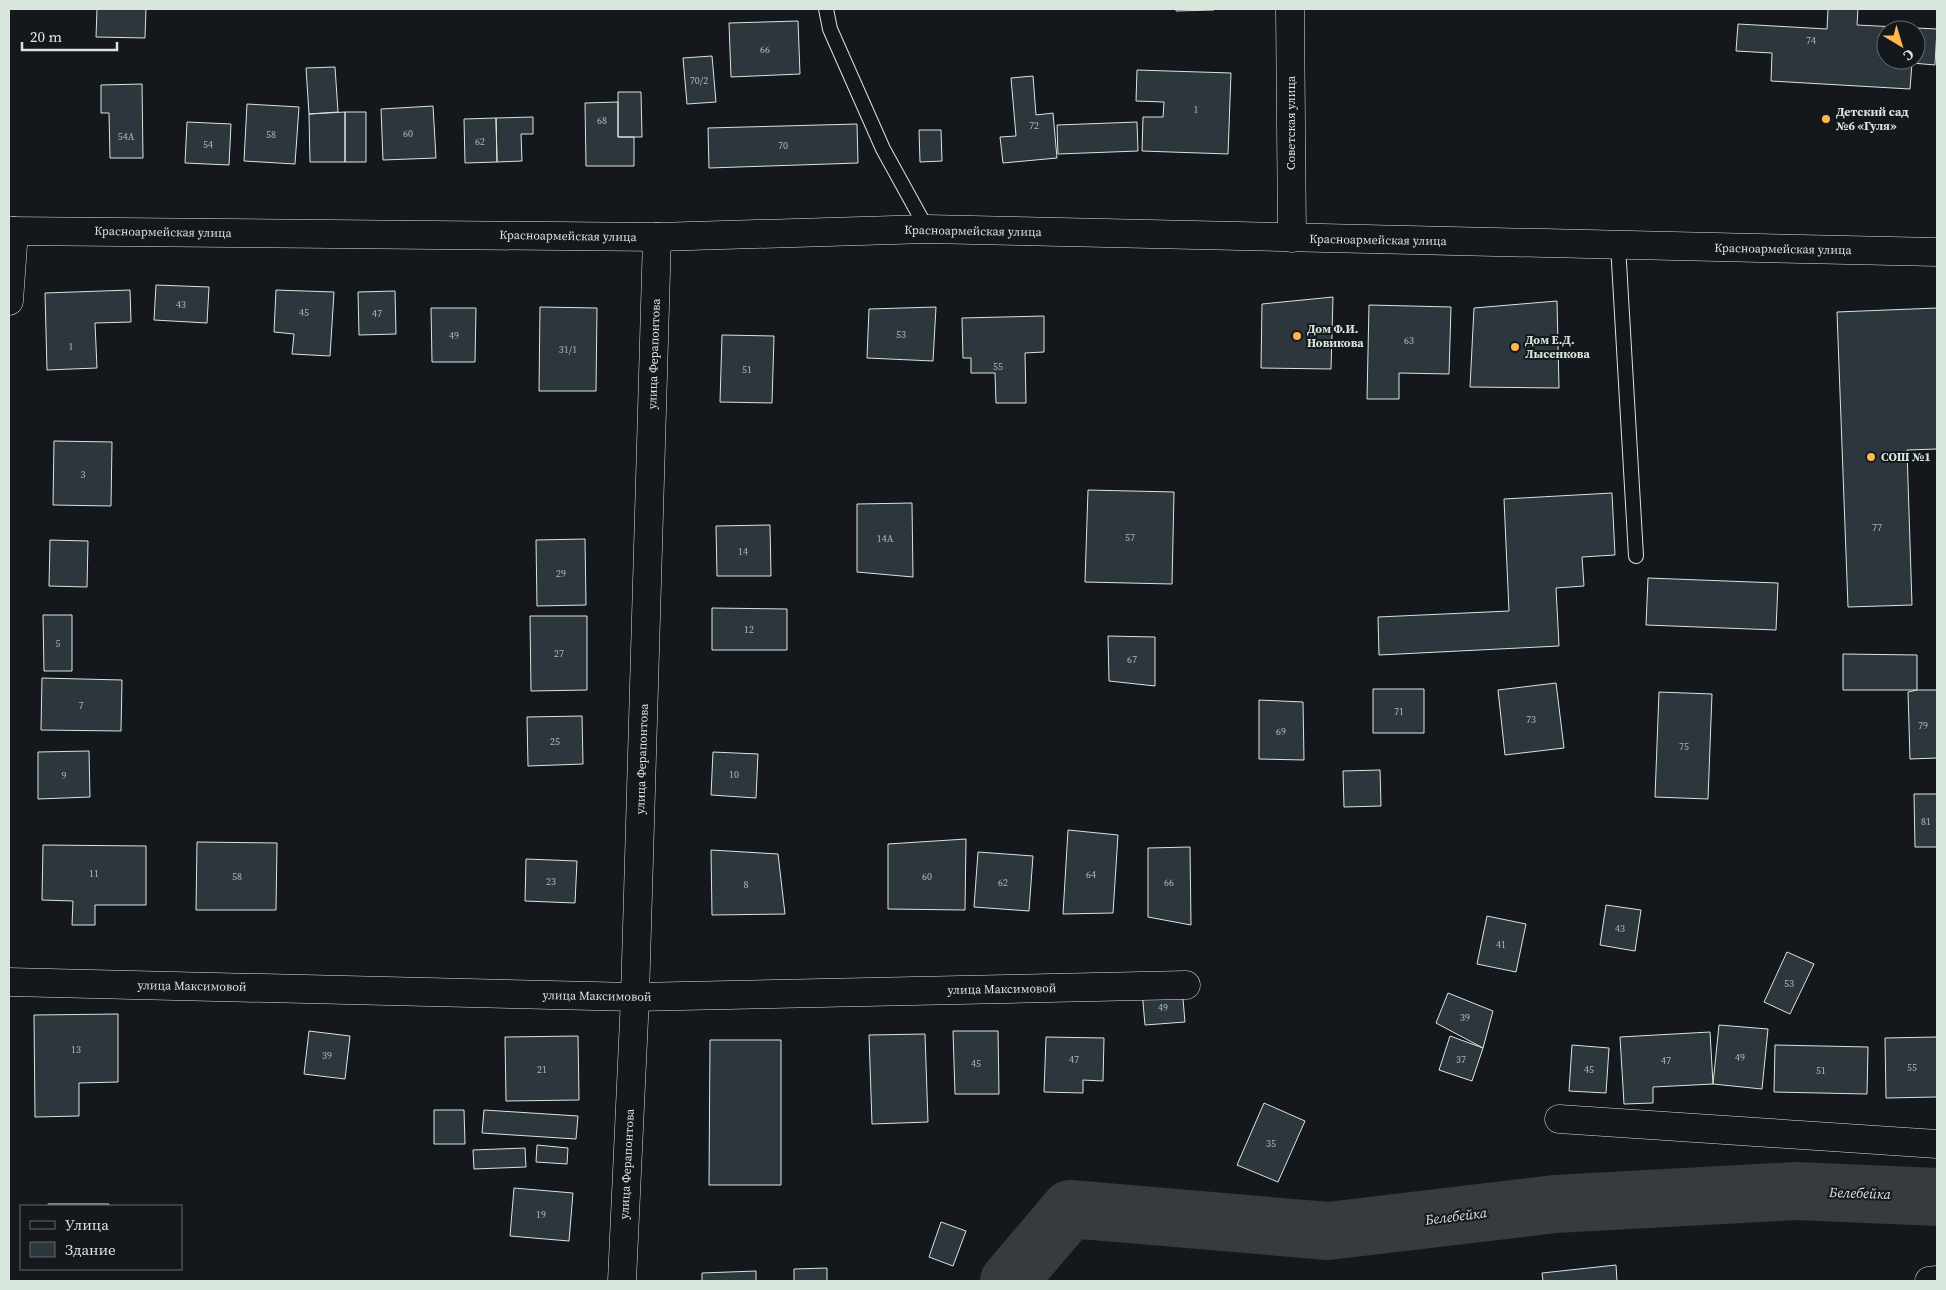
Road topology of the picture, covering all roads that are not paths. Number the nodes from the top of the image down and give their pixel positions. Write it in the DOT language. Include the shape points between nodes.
graph roads {
  1 [pos="826,9"];
  2 [pos="1290,9"];
  3 [pos="927,229"];
  4 [pos="11,231"];
  5 [pos="657,237"];
  6 [pos="1292,238"];
  7 [pos="1618,245"];
  8 [pos="1937,252"];
  9 [pos="9,301"];
  10 [pos="1636,556"];
  11 [pos="9,982"];
  12 [pos="1186,985"];
  13 [pos="635,997"];
  14 [pos="1559,1120"];
  15 [pos="1937,1144"];
  16 [pos="1937,1280"];
  17 [pos="622,1281"];
  18 [pos="1929,1281"];
  1 -- 3 [label="lane" via="830,29 883,150"];
  2 -- 6 [label="street, Советская улица"];
  3 -- 5 [label="street, Красноармейская улица"];
  3 -- 6 [label="street, Красноармейская улица"];
  4 -- 5 [label="street, Красноармейская улица"];
  4 -- 9 [label="street"];
  5 -- 13 [label="street, улица Ферапонтова"];
  6 -- 7 [label="street, Красноармейская улица"];
  7 -- 8 [label="street, Красноармейская улица"];
  7 -- 10 [label="lane"];
  11 -- 13 [label="street, улица Максимовой"];
  12 -- 13 [label="street, улица Максимовой"];
  13 -- 17 [label="street, улица Ферапонтова"];
  14 -- 15 [label="street"];
  16 -- 18 [label="street"];
}
